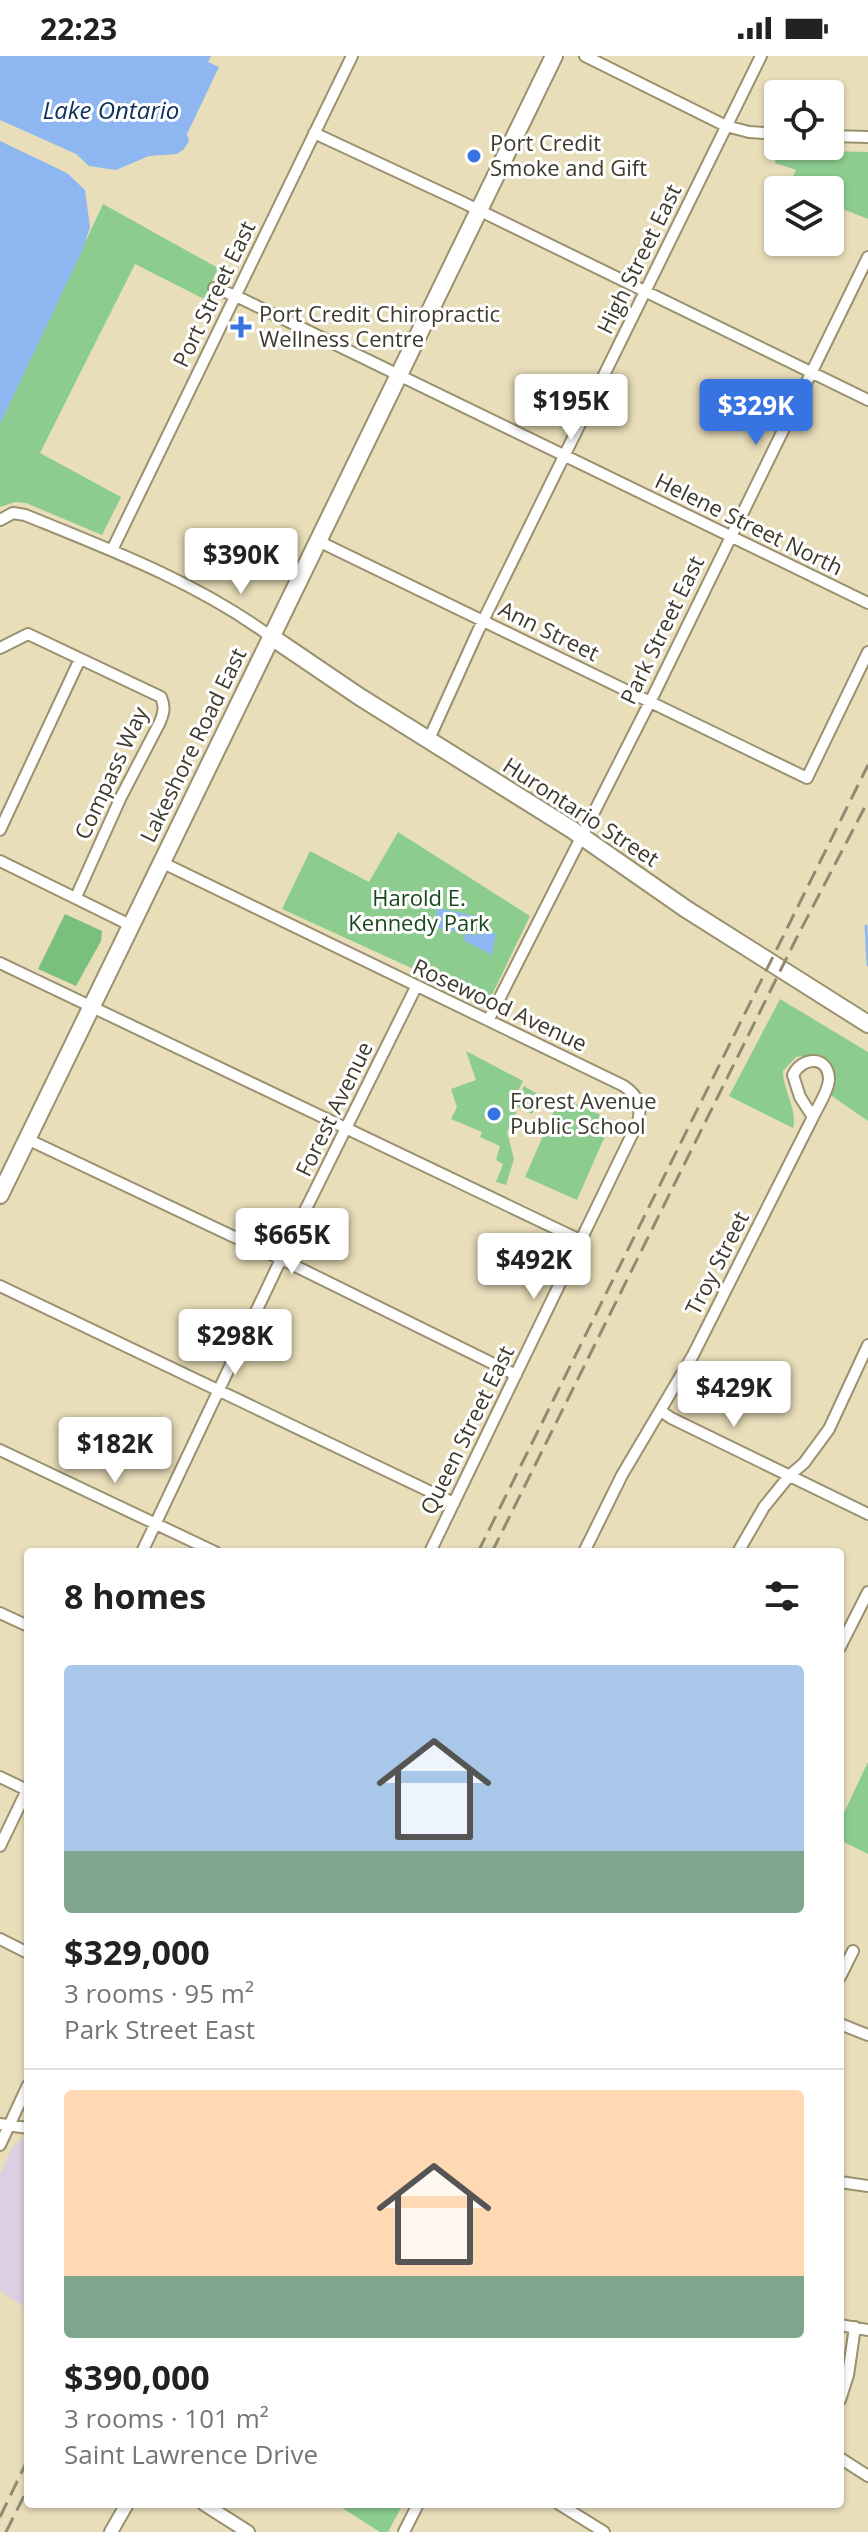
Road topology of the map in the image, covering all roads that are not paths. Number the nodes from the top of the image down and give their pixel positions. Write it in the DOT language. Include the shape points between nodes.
graph roads {
  1 [pos="352,56"];
  2 [pos="554,56"];
  3 [pos="585,56"];
  4 [pos="761,56"];
  5 [pos="726,126"];
  6 [pos="314,133"];
  7 [pos="764,133"];
  8 [pos="844,136"];
  9 [pos="868,137"];
  10 [pos="478,210"];
  11 [pos="868,257"];
  12 [pos="214,288"];
  13 [pos="645,292"];
  14 [pos="236,296"];
  15 [pos="812,373"];
  16 [pos="397,376"];
  17 [pos="868,400"];
  18 [pos="564,457"];
  19 [pos="0,520"];
  20 [pos="731,537"];
  21 [pos="316,540"];
  22 [pos="112,550"];
  23 [pos="868,603"];
  24 [pos="483,621"];
  25 [pos="270,636"];
  26 [pos="0,648"];
  27 [pos="868,652"];
  28 [pos="80,659"];
  29 [pos="650,702"];
  30 [pos="429,739"];
  31 [pos="0,830"];
  32 [pos="582,837"];
  33 [pos="0,861"];
  34 [pos="161,862"];
  35 [pos="76,897"];
  36 [pos="130,925"];
  37 [pos="0,963"];
  38 [pos="416,987"];
  39 [pos="91,1007"];
  40 [pos="489,1019"];
  41 [pos="868,1024"];
  42 [pos="641,1109"];
  43 [pos="813,1117"];
  44 [pos="347,1129"];
  45 [pos="27,1139"];
  46 [pos="0,1195"];
  47 [pos="582,1241"];
  48 [pos="281,1259"];
  49 [pos="0,1286"];
  50 [pos="868,1345"];
  51 [pos="516,1375"];
  52 [pos="219,1389"];
  53 [pos="661,1411"];
  54 [pos="0,1450"];
  55 [pos="790,1475"];
  56 [pos="454,1503"];
  57 [pos="868,1514"];
  58 [pos="157,1523"];
  59 [pos="144,1548"];
  60 [pos="207,1548"];
  61 [pos="432,1548"];
  62 [pos="586,1548"];
  63 [pos="740,1548"];
  64 [pos="868,1592"];
  65 [pos="0,1613"];
  66 [pos="24,1624"];
  67 [pos="844,1639"];
  68 [pos="0,1777"];
  69 [pos="24,1788"];
  70 [pos="24,1795"];
  71 [pos="0,1846"];
  72 [pos="0,1939"];
  73 [pos="24,1951"];
  74 [pos="853,1951"];
  75 [pos="844,1969"];
  76 [pos="844,2026"];
  77 [pos="868,2035"];
  78 [pos="24,2092"];
  79 [pos="4,2125"];
  80 [pos="24,2128"];
  81 [pos="0,2145"];
  82 [pos="844,2183"];
  83 [pos="868,2186"];
  84 [pos="844,2326"];
  85 [pos="855,2327"];
  86 [pos="868,2330"];
  87 [pos="844,2388"];
  88 [pos="844,2461"];
  89 [pos="868,2476"];
  90 [pos="125,2508"];
  91 [pos="210,2508"];
  92 [pos="416,2508"];
  93 [pos="565,2508"];
  94 [pos="111,2532"];
  95 [pos="248,2532"];
  96 [pos="404,2532"];
  97 [pos="604,2532"];
  1 -- 6 [label="street, Port Street East"];
  2 -- 10 [label="main road, Lakeshore Road East"];
  3 -- 5 [label="street"];
  4 -- 5 [label="street, High Street East"];
  5 -- 7 [label="street"];
  5 -- 13 [label="street, High Street East"];
  6 -- 10 [label="street"];
  6 -- 14 [label="street, Port Street East"];
  8 -- 9 [label="street"];
  10 -- 13 [label="street"];
  10 -- 16 [label="main road, Lakeshore Road East"];
  11 -- 15 [label="street, Park Street East"];
  12 -- 14 [label="street, Helene Street North"];
  13 -- 15 [label="street"];
  13 -- 18 [label="street, High Street East"];
  14 -- 16 [label="street, Helene Street North"];
  14 -- 22 [label="street, Port Street East"];
  15 -- 17 [label="street"];
  15 -- 20 [label="street, Park Street East"];
  16 -- 18 [label="street, Helene Street North"];
  16 -- 21 [label="main road, Lakeshore Road East"];
  18 -- 20 [label="street, Helene Street North"];
  18 -- 24 [label="street, High Street East"];
  19 -- 22 [label="street" via="13,513 25,515"];
  20 -- 23 [label="street, Helene Street North"];
  20 -- 29 [label="street, Park Street East"];
  21 -- 24 [label="street, Ann Street"];
  21 -- 25 [label="main road, Lakeshore Road East"];
  22 -- 25 [label="street" via="221,603"];
  24 -- 29 [label="street, Ann Street"];
  24 -- 30 [label="street, High Street East"];
  25 -- 30 [label="main road, Hurontario Street"];
  25 -- 34 [label="main road, Lakeshore Road East"];
  26 -- 28 [label="street, Compass Way" via="28,634"];
  27 -- 29 [label="street, Ann Street" via="807,778"];
  28 -- 31 [label="street"];
  28 -- 35 [label="street, Compass Way" via="161,697 164,712"];
  29 -- 32 [label="street, Park Street East"];
  30 -- 32 [label="main road, Hurontario Street"];
  32 -- 40 [label="street, Park Street East"];
  32 -- 41 [label="main road, Hurontario Street"];
  33 -- 35 [label="street"];
  34 -- 36 [label="main road, Lakeshore Road East"];
  34 -- 38 [label="street, Rosewood Avenue"];
  35 -- 36 [label="street"];
  36 -- 39 [label="main road, Lakeshore Road East"];
  37 -- 39 [label="street"];
  38 -- 40 [label="street, Rosewood Avenue"];
  38 -- 44 [label="street, Forest Avenue"];
  39 -- 44 [label="street"];
  39 -- 45 [label="main road, Lakeshore Road East"];
  40 -- 42 [label="street, Rosewood Avenue" via="624,1086 638,1098"];
  42 -- 47 [label="street, Queen Street East"];
  43 -- 43 [label="street, Troy Street" via="829,1075 819,1062 808,1061 793,1075"];
  43 -- 53 [label="street, Troy Street"];
  44 -- 47 [label="street"];
  44 -- 48 [label="street, Forest Avenue"];
  45 -- 46 [label="main road, Lakeshore Road East"];
  45 -- 48 [label="street"];
  47 -- 51 [label="street, Queen Street East"];
  48 -- 51 [label="street"];
  48 -- 52 [label="street, Forest Avenue"];
  49 -- 52 [label="street"];
  50 -- 55 [label="street" via="829,1429"];
  51 -- 56 [label="street, Queen Street East"];
  52 -- 56 [label="street"];
  52 -- 58 [label="street, Forest Avenue"];
  53 -- 55 [label="street"];
  53 -- 62 [label="street, Troy Street"];
  54 -- 58 [label="street"];
  55 -- 57 [label="street"];
  55 -- 63 [label="street"];
  56 -- 61 [label="street, Queen Street East"];
  58 -- 59 [label="street, Forest Avenue"];
  58 -- 60 [label="street"];
  64 -- 67 [label="street"];
  65 -- 66 [label="street"];
  68 -- 69 [label="street"];
  70 -- 71 [label="street"];
  72 -- 73 [label="street"];
  74 -- 75 [label="street"];
  76 -- 77 [label="street"];
  78 -- 79 [label="street"];
  79 -- 80 [label="street"];
  79 -- 81 [label="street"];
  82 -- 83 [label="street"];
  84 -- 85 [label="street"];
  85 -- 86 [label="street"];
  85 -- 87 [label="street"];
  88 -- 89 [label="street"];
  90 -- 94 [label="street"];
  91 -- 95 [label="street"];
  92 -- 96 [label="street"];
  93 -- 97 [label="street"];
}
